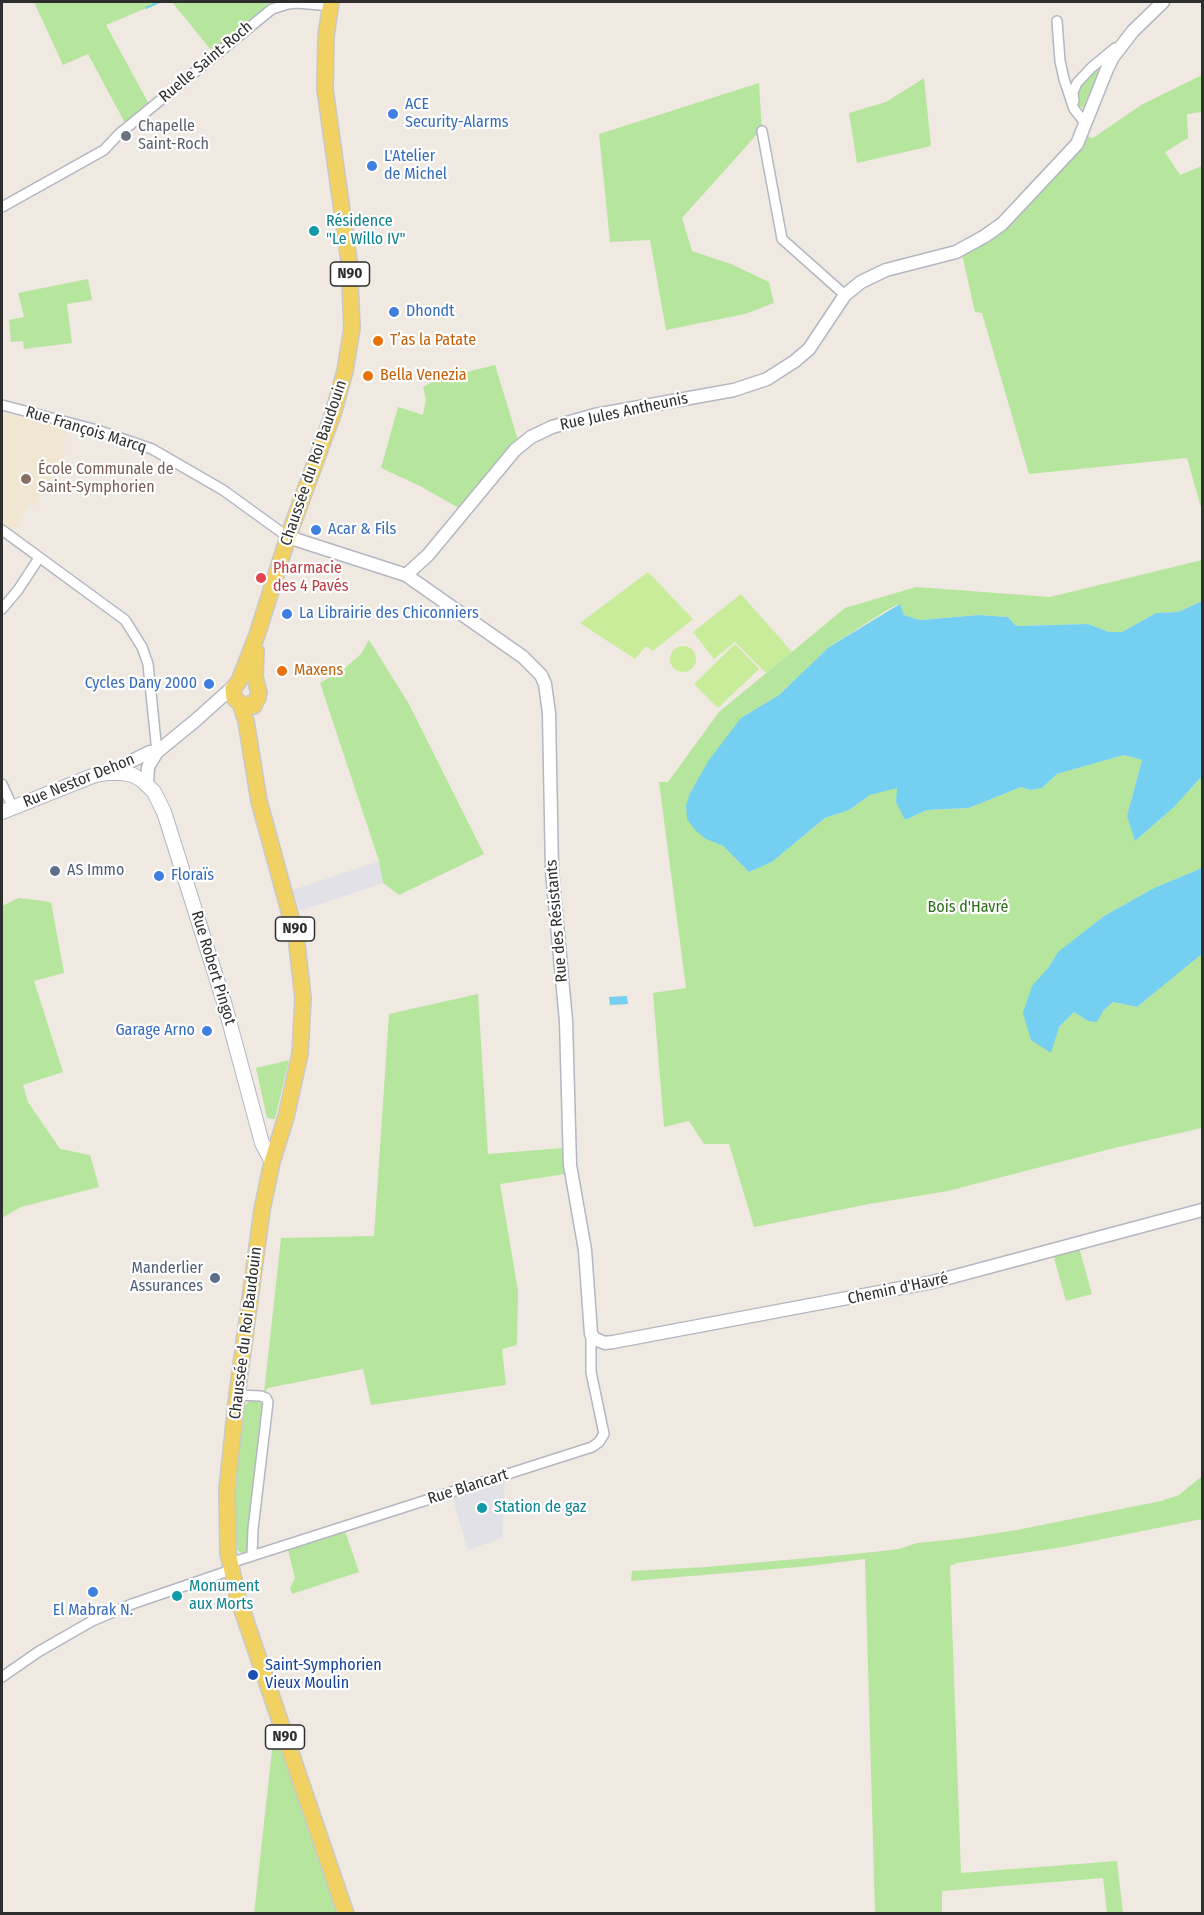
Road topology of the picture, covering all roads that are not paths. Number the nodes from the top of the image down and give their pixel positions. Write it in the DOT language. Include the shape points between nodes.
graph roads {
  1 [pos="1163,2"];
  2 [pos="331,4"];
  3 [pos="1056,21"];
  4 [pos="1133,31"];
  5 [pos="1074,109"];
  6 [pos="1086,124"];
  7 [pos="762,131"];
  8 [pos="2,207"];
  9 [pos="845,295"];
  10 [pos="2,405"];
  11 [pos="2,530"];
  12 [pos="288,537"];
  13 [pos="39,558"];
  14 [pos="406,575"];
  15 [pos="2,609"];
  16 [pos="257,634"];
  17 [pos="237,683"];
  18 [pos="257,691"];
  19 [pos="238,703"];
  20 [pos="214,704"];
  21 [pos="251,745"];
  22 [pos="157,752"];
  23 [pos="107,773"];
  24 [pos="2,784"];
  25 [pos="147,784"];
  26 [pos="7,810"];
  27 [pos="272,1162"];
  28 [pos="1203,1210"];
  29 [pos="591,1334"];
  30 [pos="237,1395"];
  31 [pos="252,1556"];
  32 [pos="230,1566"];
  33 [pos="2,1677"];
  34 [pos="346,1914"];
  1 -- 4 [label="street, Rue Jules Antheunis"];
  2 -- 8 [label="street, Ruelle Saint-Roch" via="297,3 272,9 104,150"];
  2 -- 12 [label="main road, Chaussée du Roi Baudouin / N90" via="325,89 349,261 352,328 333,414"];
  3 -- 5 [label="street" via="1060,61"];
  4 -- 5 [label="street" via="1077,83"];
  4 -- 6 [label="street, Rue Jules Antheunis" via="1107,69"];
  5 -- 6 [label="street"];
  6 -- 9 [label="street, Rue Jules Antheunis" via="1064,160 1002,224 969,246 943,257 878,272"];
  7 -- 9 [label="street" via="782,239"];
  9 -- 14 [label="street, Rue Jules Antheunis" via="809,348 767,379 734,390 595,415 531,437 515,450 428,555"];
  10 -- 12 [label="street, Rue François Marcq" via="152,449 223,490"];
  11 -- 13 [label="street"];
  12 -- 14 [label="street"];
  12 -- 16 [label="main road, Chaussée du Roi Baudouin / N90"];
  13 -- 15 [label="street"];
  13 -- 22 [label="street" via="118,613 135,634 151,679"];
  14 -- 29 [label="street, Rue des Résistants" via="523,657 545,684 552,871 566,1021 570,1165 586,1259"];
  16 -- 17 [label="main road, Chaussée du Roi Baudouin / N90"];
  16 -- 18 [label="main road, Chaussée du Roi Baudouin / N90"];
  17 -- 18 [label="main road" via="247,678"];
  17 -- 19 [label="main road" via="233,694"];
  17 -- 20 [label="street, Rue Nestor Dehon"];
  18 -- 19 [label="main road" via="250,705"];
  18 -- 21 [label="main road, Chaussée du Roi Baudouin / N90"];
  19 -- 20 [label="street"];
  19 -- 21 [label="main road, Chaussée du Roi Baudouin / N90"];
  20 -- 22 [label="street, Rue Nestor Dehon"];
  21 -- 27 [label="main road, Chaussée du Roi Baudouin / N90" via="259,801 297,936 303,998 300,1054"];
  22 -- 23 [label="street, Rue Nestor Dehon"];
  22 -- 25 [label="street, Rue Nestor Dehon" via="148,767"];
  23 -- 25 [label="main road" via="127,773"];
  23 -- 26 [label="main road, Rue Nestor Dehon"];
  24 -- 26 [label="street"];
  25 -- 27 [label="main road, Rue Robert Pingot" via="164,812 224,1002 262,1143"];
  27 -- 30 [label="main road, Chaussée du Roi Baudouin / N90"];
  28 -- 29 [label="street, Chemin d'Havré" via="994,1267 864,1296 613,1342 598,1341"];
  29 -- 31 [label="street, Rue Blancart" via="591,1372 604,1429 603,1437 592,1447"];
  30 -- 31 [label="street" via="261,1396 268,1402"];
  30 -- 32 [label="main road, Chaussée du Roi Baudouin / N90" via="227,1490"];
  31 -- 32 [label="street, Rue Blancart"];
  32 -- 33 [label="street, Rue Blancart" via="93,1621"];
  32 -- 34 [label="main road, Chaussée du Roi Baudouin / N90" via="240,1606"];
}
